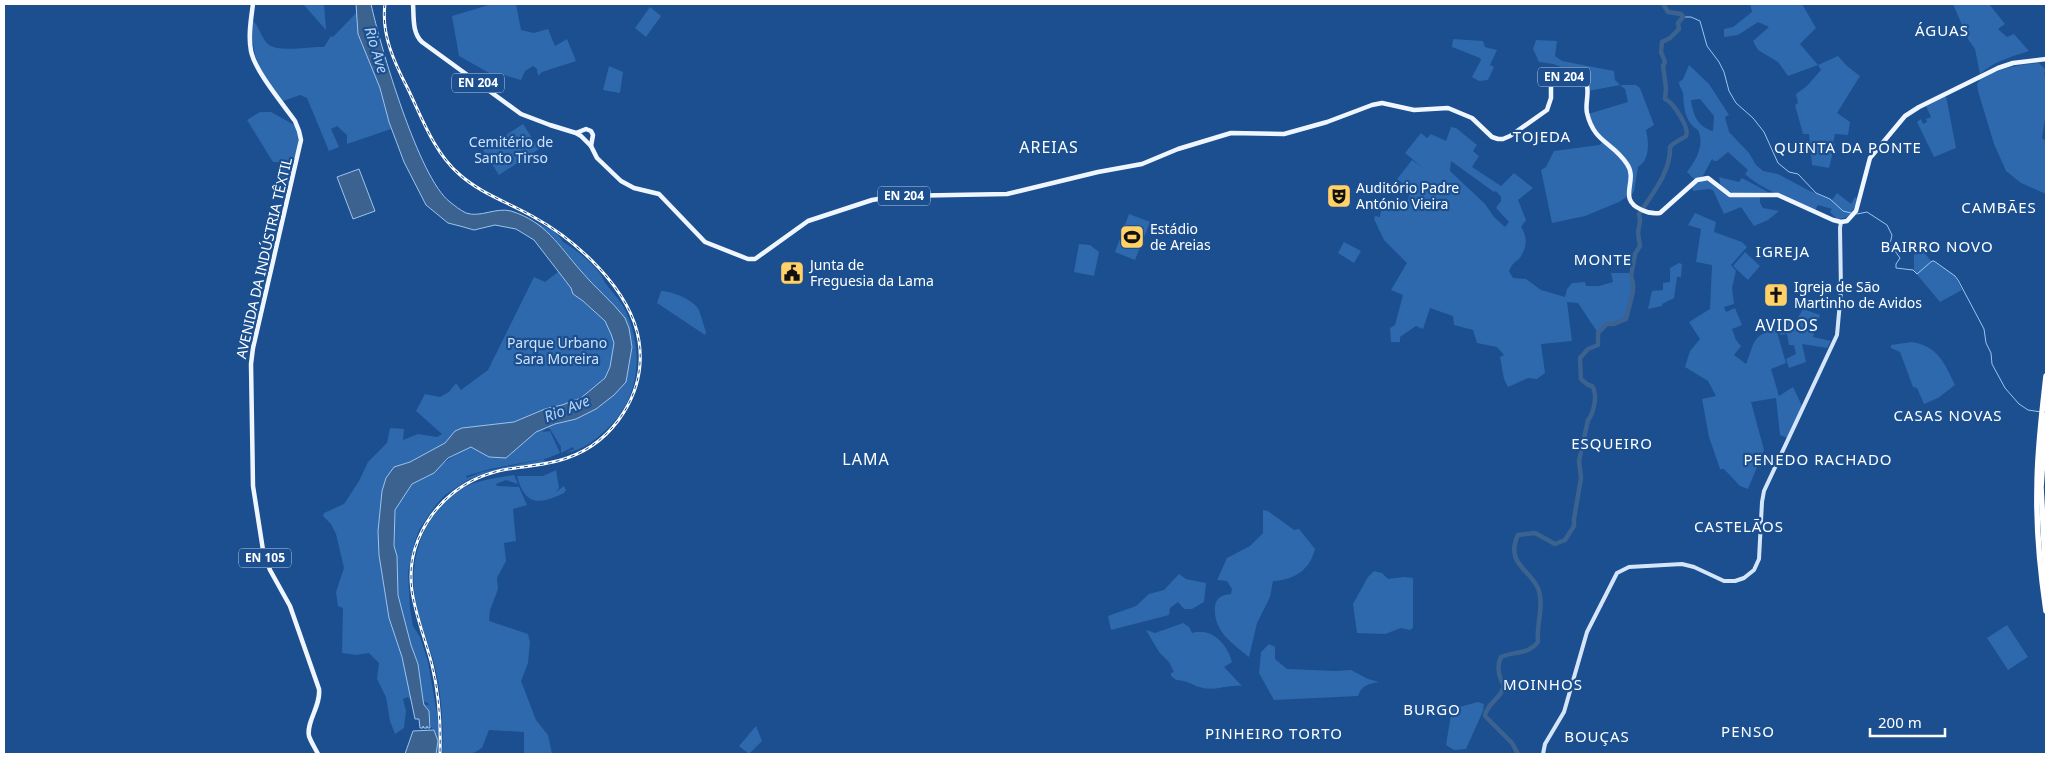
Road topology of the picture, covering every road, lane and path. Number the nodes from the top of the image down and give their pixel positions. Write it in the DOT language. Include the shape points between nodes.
graph roads {
  1 [pos="253,4"];
  2 [pos="413,4"];
  3 [pos="2046,59"];
  4 [pos="582,134"];
  5 [pos="592,139"];
  6 [pos="586,141"];
  7 [pos="591,146"];
  8 [pos="1833,220"];
  9 [pos="1848,221"];
  10 [pos="1841,222"];
  11 [pos="1841,228"];
  12 [pos="2046,376"];
  13 [pos="2046,415"];
  14 [pos="2041,440"];
  15 [pos="2046,579"];
  16 [pos="2046,611"];
  17 [pos="318,754"];
  18 [pos="1543,754"];
  1 -- 17 [label="main road, AVENIDA DA INDÚSTRIA TÊXTIL / EN 105" via="252,56 295,121 301,140 253,348 253,486 265,558 290,606 319,689 320,699 309,728"];
  2 -- 4 [label="main road, EN 204" via="415,32 422,42 521,114"];
  3 -- 9 [label="main road" via="1998,68 1906,116 1870,158 1856,211"];
  4 -- 5 [label="main road, EN 204" via="591,130"];
  4 -- 6 [label="main road, EN 204"];
  5 -- 6 [label="main road"];
  5 -- 7 [label="main road"];
  6 -- 7 [label="main road, EN 204"];
  7 -- 8 [label="main road, EN 204" via="599,160 624,183 654,191 665,198 705,242 755,259 808,221 872,200 897,196 1007,194 1149,162 1178,149 1231,133 1284,134 1337,119 1372,104 1414,110 1441,107 1456,110 1472,118 1492,137 1503,139 1547,110 1550,86 1555,78 1564,77 1582,80 1588,88 1587,113 1592,126 1597,136 1628,164 1631,182 1628,196 1636,208 1654,214 1663,211 1697,180 1705,178 1730,195 1778,195"];
  8 -- 10 [label="main road, EN 204"];
  8 -- 11 [label="main road"];
  9 -- 10 [label="main road, EN 204"];
  9 -- 11 [label="main road"];
  10 -- 11 [label="main road"];
  11 -- 18 [label="main road" via="1837,335 1764,491 1757,565 1746,577 1733,581 1721,580 1685,564 1630,567 1620,571 1588,632 1564,712 1545,744"];
  12 -- 14 [label="highway"];
  13 -- 14 [label="highway"];
  14 -- 15 [label="highway"];
  14 -- 16 [label="highway" via="2038,532"];
}
